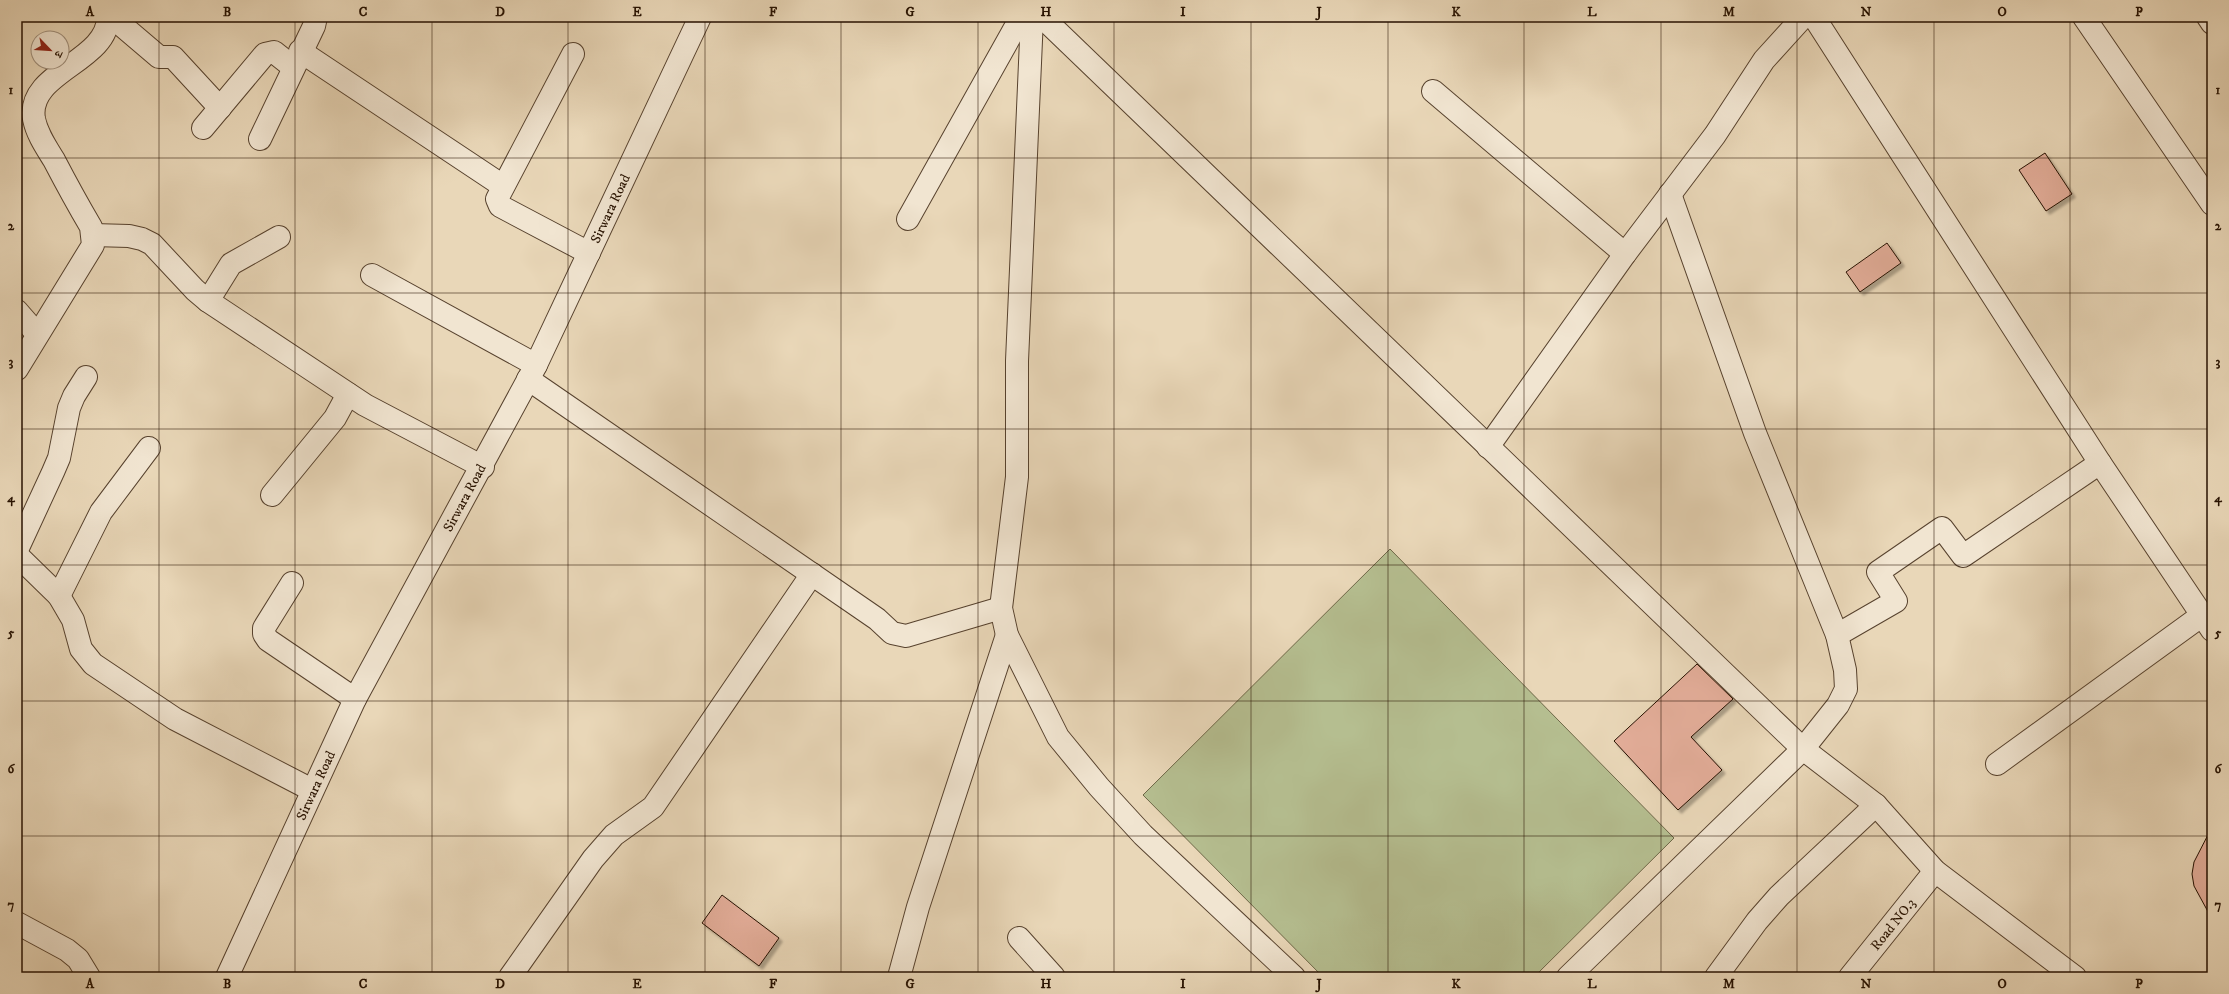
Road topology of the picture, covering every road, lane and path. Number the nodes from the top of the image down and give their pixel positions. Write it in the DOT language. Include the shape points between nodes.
graph roads {
  1 [pos="108,17"];
  2 [pos="112,17"];
  3 [pos="316,17"];
  4 [pos="700,17"];
  5 [pos="1021,17"];
  6 [pos="1032,17"];
  7 [pos="1042,17"];
  8 [pos="1803,17"];
  9 [pos="1814,17"];
  10 [pos="2084,17"];
  11 [pos="2208,17"];
  12 [pos="2212,24"];
  13 [pos="573,54"];
  14 [pos="296,59"];
  15 [pos="1433,91"];
  16 [pos="220,108"];
  17 [pos="203,128"];
  18 [pos="260,139"];
  19 [pos="503,186"];
  20 [pos="1670,194"];
  21 [pos="2212,204"];
  22 [pos="908,219"];
  23 [pos="93,235"];
  24 [pos="279,236"];
  25 [pos="589,253"];
  26 [pos="1625,254"];
  27 [pos="372,275"];
  28 [pos="208,301"];
  29 [pos="17,311"];
  30 [pos="37,334"];
  31 [pos="17,369"];
  32 [pos="532,372"];
  33 [pos="86,377"];
  34 [pos="348,394"];
  35 [pos="1488,447"];
  36 [pos="149,448"];
  37 [pos="2100,463"];
  38 [pos="483,466"];
  39 [pos="272,495"];
  40 [pos="17,550"];
  41 [pos="17,555"];
  42 [pos="812,574"];
  43 [pos="292,583"];
  44 [pos="59,596"];
  45 [pos="1001,608"];
  46 [pos="2207,623"];
  47 [pos="1007,635"];
  48 [pos="1837,635"];
  49 [pos="355,699"];
  50 [pos="1803,749"];
  51 [pos="1997,764"];
  52 [pos="312,790"];
  53 [pos="1876,805"];
  54 [pos="1935,871"];
  55 [pos="17,923"];
  56 [pos="1019,938"];
  57 [pos="89,977"];
  58 [pos="227,977"];
  59 [pos="510,977"];
  60 [pos="899,977"];
  61 [pos="1054,977"];
  62 [pos="1294,977"];
  63 [pos="1568,977"];
  64 [pos="1716,977"];
  65 [pos="1850,977"];
  66 [pos="2075,977"];
  1 -- 23 [label="street" via="107,27 98,42 47,85 36,100 33,111 39,133"];
  2 -- 16 [label="street" via="160,57 173,57"];
  3 -- 14 [label="street" via="314,26"];
  4 -- 25 [label="street, Sirwara Road"];
  5 -- 22 [label="street"];
  6 -- 45 [label="street" via="1017,361 1017,477"];
  7 -- 35 [label="street"];
  8 -- 20 [label="street" via="1764,60 1715,135"];
  9 -- 37 [label="street"];
  10 -- 21 [label="street"];
  11 -- 12 [label="street"];
  13 -- 19 [label="street"];
  14 -- 16 [label="street" via="274,52 265,54"];
  14 -- 18 [label="street"];
  14 -- 19 [label="street"];
  15 -- 26 [label="street"];
  16 -- 17 [label="street"];
  19 -- 25 [label="street" via="498,199 500,206"];
  20 -- 26 [label="street"];
  20 -- 48 [label="street" via="1755,433"];
  23 -- 28 [label="street" via="129,236 152,244"];
  23 -- 30 [label="street" via="93,245"];
  24 -- 28 [label="street" via="231,264"];
  25 -- 32 [label="street, Sirwara Road"];
  26 -- 35 [label="street"];
  27 -- 32 [label="street"];
  28 -- 34 [label="street"];
  29 -- 30 [label="street"];
  30 -- 31 [label="street"];
  32 -- 38 [label="street, Sirwara Road"];
  32 -- 42 [label="street"];
  33 -- 40 [label="street" via="69,408 59,458"];
  34 -- 38 [label="street" via="381,414"];
  34 -- 39 [label="street" via="336,418"];
  35 -- 50 [label="street"];
  36 -- 44 [label="street" via="101,512"];
  37 -- 46 [label="street"];
  37 -- 48 [label="street" via="1962,556 1942,528 1878,572 1896,601"];
  38 -- 49 [label="street, Sirwara Road"];
  41 -- 44 [label="street"];
  42 -- 45 [label="street" via="892,633 906,636"];
  42 -- 59 [label="street" via="653,807 614,835 593,859"];
  43 -- 49 [label="street" via="264,628 264,634 268,640"];
  44 -- 52 [label="street" via="73,620 81,649 93,664 175,719"];
  45 -- 47 [label="street"];
  46 -- 51 [label="street"];
  47 -- 60 [label="street" via="918,907"];
  47 -- 62 [label="street" via="1058,737 1099,787 1143,835"];
  48 -- 50 [label="street" via="1845,670 1846,689 1838,705"];
  49 -- 52 [label="street, Sirwara Road"];
  50 -- 53 [label="street"];
  50 -- 63 [label="street"];
  52 -- 58 [label="street, Sirwara Road"];
  53 -- 54 [label="street"];
  53 -- 64 [label="street" via="1778,896"];
  54 -- 65 [label="street, Road NO.3"];
  54 -- 66 [label="street"];
  55 -- 57 [label="street" via="67,950 78,959"];
  56 -- 61 [label="street"];
}
